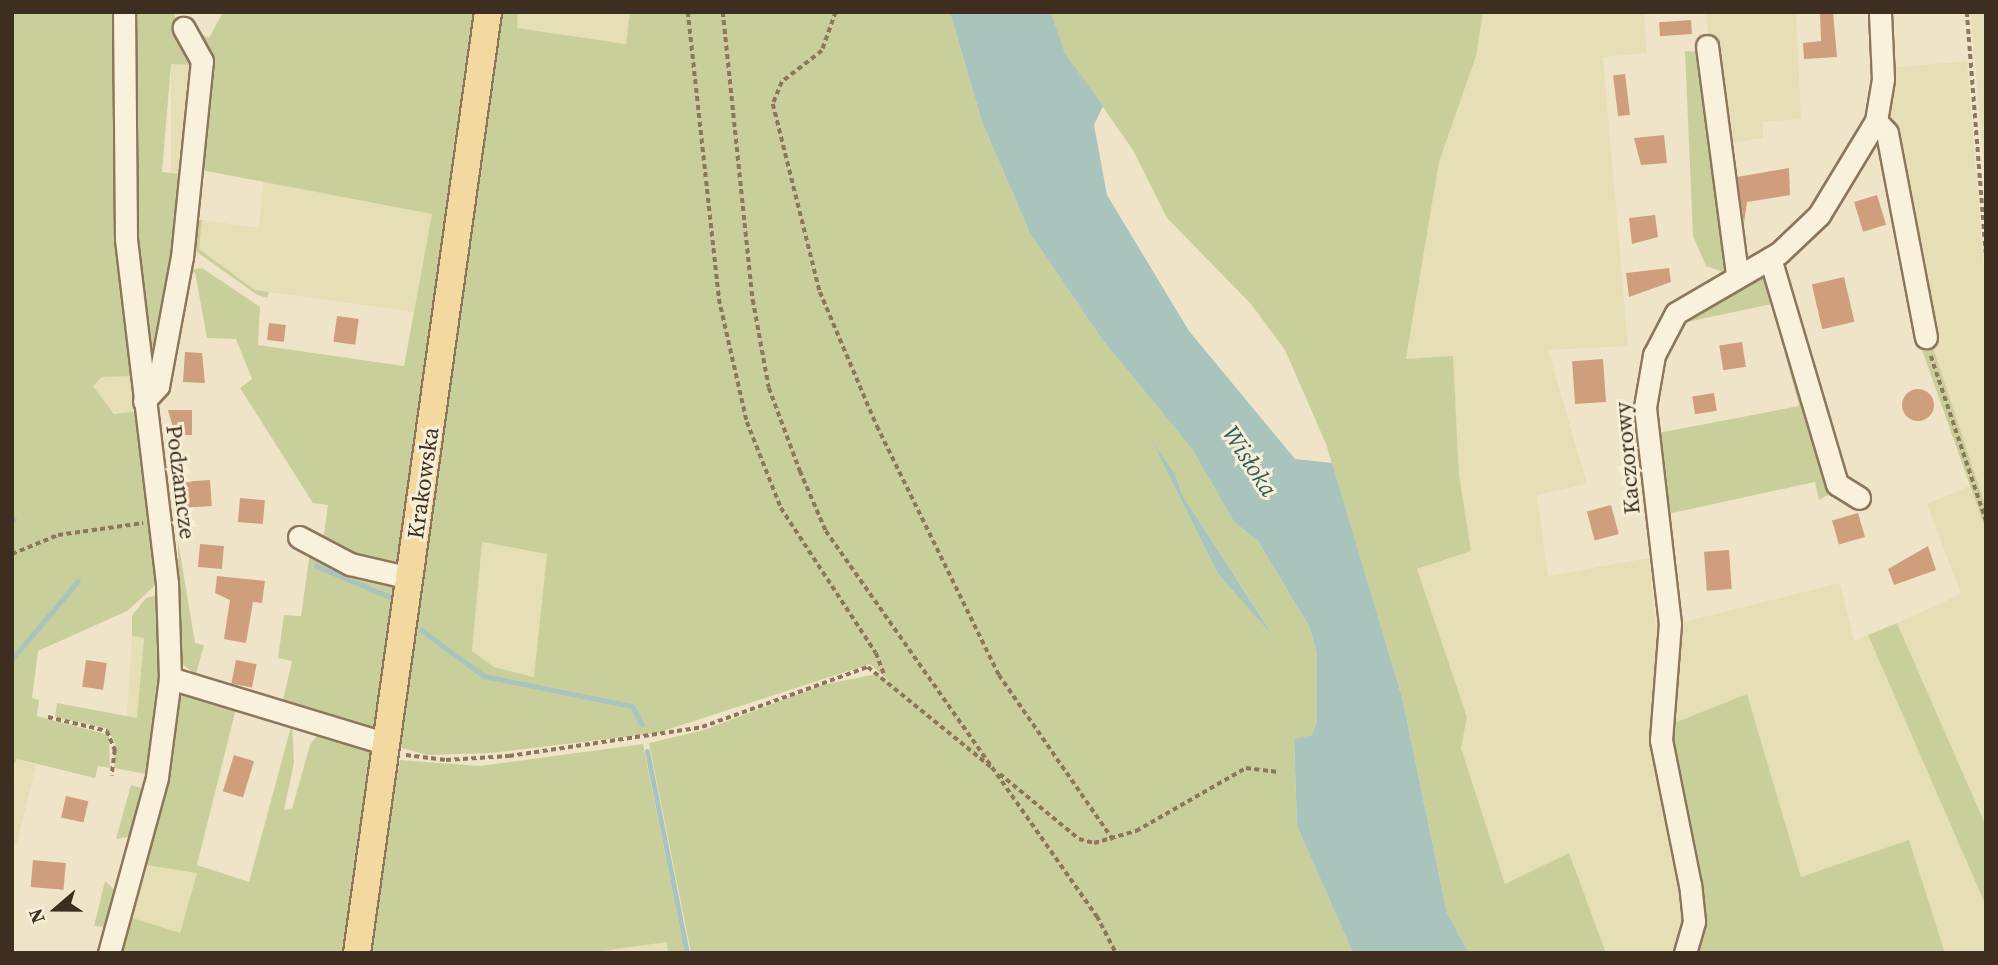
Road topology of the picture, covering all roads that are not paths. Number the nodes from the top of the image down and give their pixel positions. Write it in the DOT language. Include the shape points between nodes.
graph roads {
  1 [pos="124,12"];
  2 [pos="488,12"];
  3 [pos="1881,12"];
  4 [pos="184,28"];
  5 [pos="1707,46"];
  6 [pos="1876,121"];
  7 [pos="1770,258"];
  8 [pos="1737,274"];
  9 [pos="1926,337"];
  10 [pos="144,401"];
  11 [pos="1859,498"];
  12 [pos="299,537"];
  13 [pos="410,578"];
  14 [pos="170,678"];
  15 [pos="387,744"];
  16 [pos="109,953"];
  17 [pos="357,953"];
  18 [pos="1685,953"];
  1 -- 10 [label="street, Podzamcze" via="126,238"];
  2 -- 13 [label="main road, Krakowska"];
  3 -- 6 [label="street, Kaczorowy" via="1883,79"];
  4 -- 10 [label="street" via="202,61 182,257 158,386"];
  5 -- 8 [label="street"];
  6 -- 7 [label="street, Kaczorowy" via="1819,215"];
  6 -- 9 [label="street" via="1889,141"];
  7 -- 8 [label="street, Kaczorowy"];
  7 -- 11 [label="street" via="1837,484"];
  8 -- 18 [label="street, Kaczorowy" via="1676,313 1654,355 1645,407 1670,624 1661,740 1694,921"];
  10 -- 14 [label="street, Podzamcze" via="159,521"];
  12 -- 13 [label="street" via="342,561"];
  13 -- 15 [label="main road, Krakowska"];
  14 -- 15 [label="street"];
  14 -- 16 [label="street, Podzamcze" via="157,777"];
  15 -- 17 [label="main road, Krakowska"];
}
